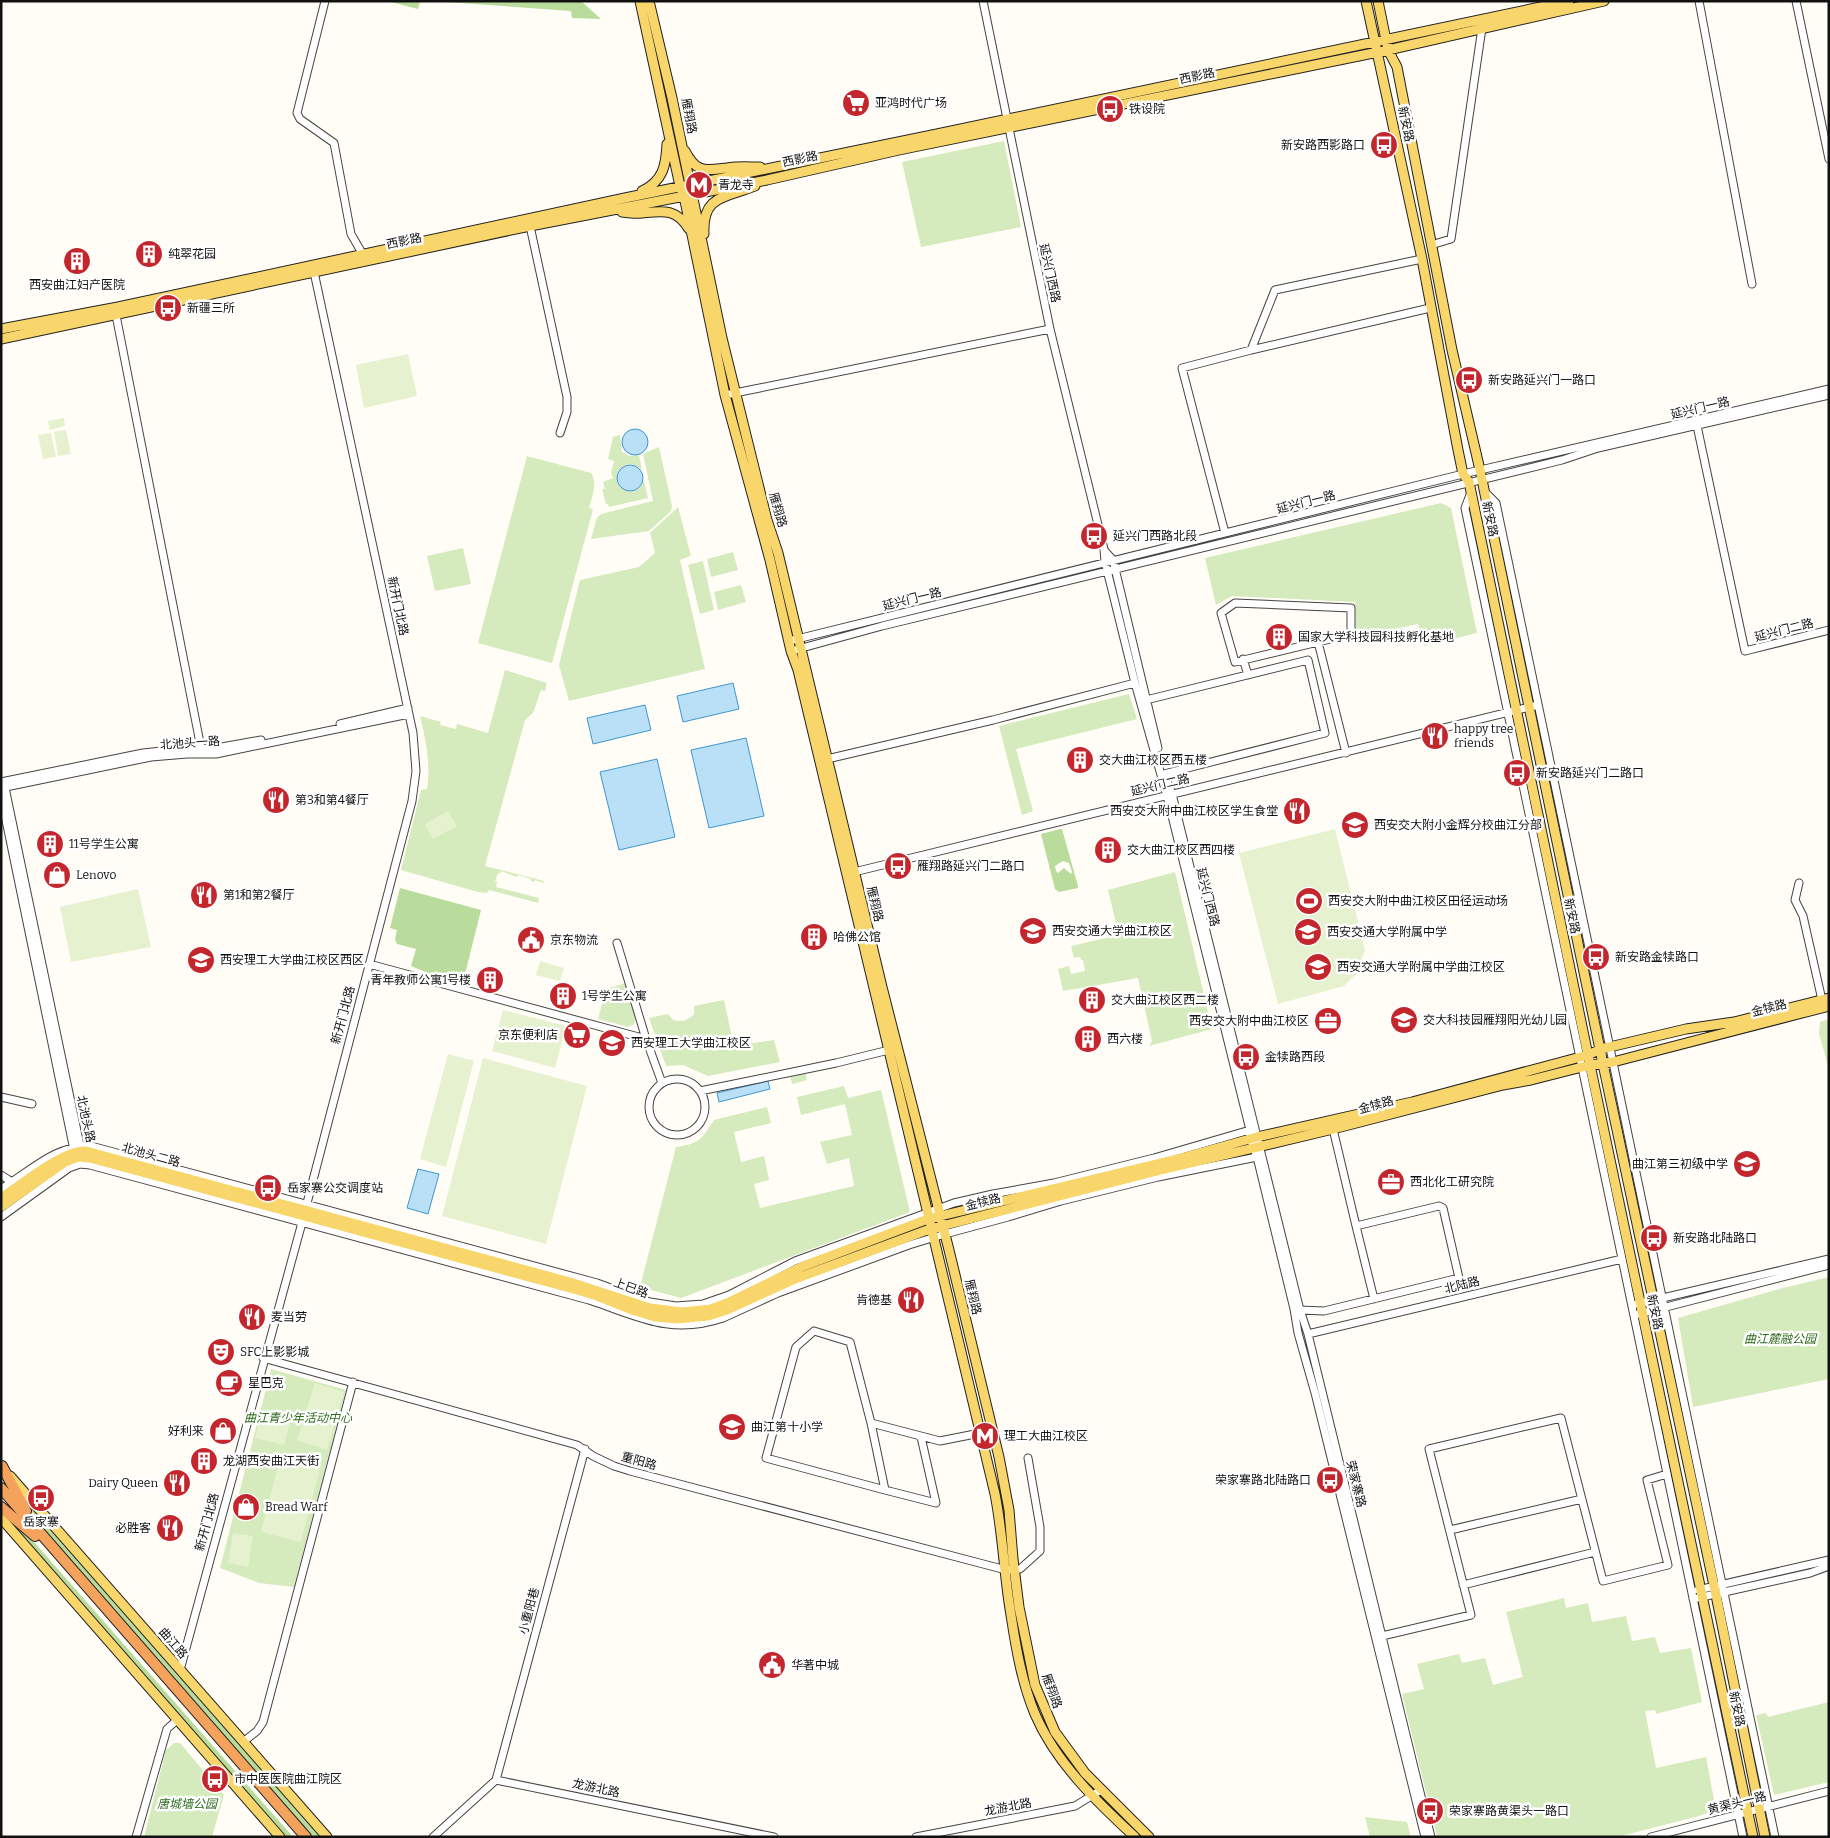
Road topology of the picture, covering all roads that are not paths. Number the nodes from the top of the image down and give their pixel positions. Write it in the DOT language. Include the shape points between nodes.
graph roads {
  1 [pos="325,1"];
  2 [pos="640,1"];
  3 [pos="649,1"];
  4 [pos="983,1"];
  5 [pos="1366,1"];
  6 [pos="1378,1"];
  7 [pos="1570,1"];
  8 [pos="1604,1"];
  9 [pos="1698,1"];
  10 [pos="1796,1"];
  11 [pos="1552,3"];
  12 [pos="1482,28"];
  13 [pos="1387,45"];
  14 [pos="1376,47"];
  15 [pos="1008,124"];
  16 [pos="668,132"];
  17 [pos="681,142"];
  18 [pos="1829,159"];
  19 [pos="778,172"];
  20 [pos="689,184"];
  21 [pos="680,186"];
  22 [pos="688,195"];
  23 [pos="625,198"];
  24 [pos="612,211"];
  25 [pos="530,226"];
  26 [pos="692,236"];
  27 [pos="1431,245"];
  28 [pos="362,253"];
  29 [pos="1422,259"];
  30 [pos="706,262"];
  31 [pos="314,272"];
  32 [pos="1752,284"];
  33 [pos="1430,308"];
  34 [pos="115,311"];
  35 [pos="1,329"];
  36 [pos="1050,329"];
  37 [pos="1,339"];
  38 [pos="1251,350"];
  39 [pos="1829,389"];
  40 [pos="735,394"];
  41 [pos="1829,395"];
  42 [pos="725,396"];
  43 [pos="1697,423"];
  44 [pos="560,433"];
  45 [pos="1480,470"];
  46 [pos="1463,474"];
  47 [pos="1482,480"];
  48 [pos="1469,482"];
  49 [pos="1484,491"];
  50 [pos="1225,533"];
  51 [pos="1104,549"];
  52 [pos="1113,560"];
  53 [pos="1105,562"];
  54 [pos="1115,569"];
  55 [pos="1107,571"];
  56 [pos="1829,630"];
  57 [pos="799,638"];
  58 [pos="789,641"];
  59 [pos="1318,642"];
  60 [pos="801,648"];
  61 [pos="791,651"];
  62 [pos="1243,659"];
  63 [pos="1248,675"];
  64 [pos="1135,683"];
  65 [pos="1146,700"];
  66 [pos="1539,705"];
  67 [pos="1529,707"];
  68 [pos="409,711"];
  69 [pos="1512,711"];
  70 [pos="201,748"];
  71 [pos="1346,753"];
  72 [pos="827,758"];
  73 [pos="1164,774"];
  74 [pos="3,784"];
  75 [pos="1170,795"];
  76 [pos="1,796"];
  77 [pos="854,872"];
  78 [pos="847,879"];
  79 [pos="1798,883"];
  80 [pos="617,943"];
  81 [pos="369,964"];
  82 [pos="1827,1001"];
  83 [pos="646,1039"];
  84 [pos="1605,1048"];
  85 [pos="893,1049"];
  86 [pos="1585,1061"];
  87 [pos="1608,1063"];
  88 [pos="662,1083"];
  89 [pos="700,1091"];
  90 [pos="1,1097"];
  91 [pos="32,1104"];
  92 [pos="1333,1129"];
  93 [pos="1252,1135"];
  94 [pos="1257,1151"];
  95 [pos="78,1153"];
  96 [pos="1,1175"];
  97 [pos="12,1182"];
  98 [pos="1,1189"];
  99 [pos="1,1198"];
  100 [pos="1,1208"];
  101 [pos="939,1212"];
  102 [pos="304,1213"];
  103 [pos="927,1216"];
  104 [pos="1,1217"];
  105 [pos="1356,1226"];
  106 [pos="944,1230"];
  107 [pos="931,1234"];
  108 [pos="1829,1258"];
  109 [pos="1622,1259"];
  110 [pos="1829,1265"];
  111 [pos="1374,1299"];
  112 [pos="1658,1299"];
  113 [pos="1636,1304"];
  114 [pos="1660,1309"];
  115 [pos="1300,1310"];
  116 [pos="1638,1314"];
  117 [pos="1308,1334"];
  118 [pos="264,1358"];
  119 [pos="353,1382"];
  120 [pos="871,1423"];
  121 [pos="980,1433"];
  122 [pos="921,1436"];
  123 [pos="585,1449"];
  124 [pos="1028,1458"];
  125 [pos="1,1466"];
  126 [pos="1667,1474"];
  127 [pos="1,1488"];
  128 [pos="885,1490"];
  129 [pos="1,1498"];
  130 [pos="1582,1499"];
  131 [pos="1,1507"];
  132 [pos="1,1518"];
  133 [pos="1450,1530"];
  134 [pos="36,1532"];
  135 [pos="1595,1552"];
  136 [pos="1829,1560"];
  137 [pos="1829,1566"];
  138 [pos="1010,1569"];
  139 [pos="1464,1585"];
  140 [pos="1719,1590"];
  141 [pos="1696,1594"];
  142 [pos="1382,1636"];
  143 [pos="180,1670"];
  144 [pos="177,1720"];
  145 [pos="243,1742"];
  146 [pos="496,1780"];
  147 [pos="1101,1790"];
  148 [pos="1829,1792"];
  149 [pos="1092,1796"];
  150 [pos="1768,1807"];
  151 [pos="1759,1809"];
  152 [pos="1742,1814"];
  153 [pos="136,1837"];
  154 [pos="280,1837"];
  155 [pos="298,1837"];
  156 [pos="306,1837"];
  157 [pos="327,1837"];
  158 [pos="433,1837"];
  159 [pos="774,1837"];
  160 [pos="916,1837"];
  161 [pos="1136,1837"];
  162 [pos="1149,1837"];
  163 [pos="1425,1837"];
  164 [pos="1431,1837"];
  165 [pos="1650,1837"];
  166 [pos="1743,1837"];
  167 [pos="1753,1837"];
  168 [pos="1766,1837"];
  169 [pos="1775,1837"];
  1 -- 28 [label="street" via="297,113 300,119 334,143 351,234"];
  2 -- 16 [label="main road, 雁翔路"];
  3 -- 17 [label="main road, 雁翔路"];
  4 -- 15 [label="street, 延兴门西路"];
  5 -- 14 [label="main road, 新安路"];
  6 -- 13 [label="main road, 新安路"];
  7 -- 11 [label="main road, 西影路"];
  8 -- 12 [label="main road, 西影路"];
  9 -- 32 [label="street"];
  10 -- 18 [label="street"];
  11 -- 13 [label="main road, 西影路"];
  12 -- 13 [label="main road, 西影路"];
  12 -- 27 [label="street" via="1451,239"];
  13 -- 14 [label="main road, 西影路"];
  13 -- 27 [label="main road, 新安路" via="1397,67"];
  14 -- 15 [label="main road, 西影路"];
  14 -- 29 [label="main road, 新安路"];
  15 -- 19 [label="main road, 西影路"];
  15 -- 36 [label="street, 延兴门西路"];
  16 -- 21 [label="main road, 雁翔路"];
  16 -- 23 [label="main road" via="662,174 651,187"];
  17 -- 19 [label="main road" via="692,163 704,170 736,167"];
  17 -- 20 [label="main road, 雁翔路"];
  19 -- 20 [label="main road, 西影路"];
  19 -- 22 [label="main road, 西影路"];
  19 -- 30 [label="main road" via="709,205 704,222"];
  20 -- 21 [label="main road, 西影路"];
  20 -- 22 [label="main road, 雁翔路"];
  21 -- 22 [label="main road, 雁翔路"];
  21 -- 23 [label="main road, 西影路"];
  22 -- 24 [label="main road, 西影路"];
  22 -- 26 [label="main road, 雁翔路"];
  22 -- 30 [label="main road, 雁翔路"];
  23 -- 28 [label="main road, 西影路"];
  24 -- 25 [label="main road, 西影路"];
  24 -- 26 [label="main road" via="666,211 684,222"];
  25 -- 31 [label="main road, 西影路"];
  25 -- 44 [label="street" via="567,397 567,412"];
  26 -- 42 [label="main road, 雁翔路"];
  27 -- 45 [label="main road, 新安路"];
  28 -- 34 [label="main road, 西影路"];
  29 -- 33 [label="main road, 新安路"];
  29 -- 38 [label="street" via="1275,290"];
  30 -- 40 [label="main road, 雁翔路"];
  31 -- 34 [label="main road, 西影路"];
  31 -- 68 [label="street, 新开门北路"];
  33 -- 38 [label="street"];
  33 -- 46 [label="main road, 新安路"];
  34 -- 35 [label="main road, 西影路"];
  34 -- 37 [label="main road, 西影路"];
  34 -- 70 [label="street"];
  36 -- 40 [label="street"];
  36 -- 51 [label="street, 延兴门西路"];
  38 -- 50 [label="street" via="1182,368"];
  39 -- 43 [label="street, 延兴门一路"];
  40 -- 42 [label="street"];
  40 -- 57 [label="main road, 雁翔路"];
  41 -- 43 [label="street, 延兴门一路"];
  42 -- 58 [label="main road, 雁翔路"];
  43 -- 45 [label="street, 延兴门一路"];
  43 -- 47 [label="street, 延兴门一路"];
  43 -- 56 [label="street, 延兴门二路" via="1745,652"];
  45 -- 46 [label="street, 延兴门一路"];
  45 -- 47 [label="main road, 新安路"];
  46 -- 48 [label="main road, 新安路"];
  46 -- 50 [label="street, 延兴门一路"];
  47 -- 48 [label="street, 延兴门一路"];
  47 -- 49 [label="main road, 新安路"];
  48 -- 54 [label="street, 延兴门一路"];
  48 -- 69 [label="main road, 新安路"];
  49 -- 66 [label="street" via="1496,503"];
  49 -- 67 [label="main road, 新安路"];
  50 -- 52 [label="street, 延兴门一路"];
  51 -- 52 [label="street, 延兴门西路"];
  51 -- 53 [label="street, 延兴门西路"];
  52 -- 53 [label="street, 延兴门一路"];
  52 -- 54 [label="street, 延兴门西路"];
  53 -- 55 [label="street, 延兴门西路"];
  53 -- 57 [label="street, 延兴门一路"];
  54 -- 55 [label="street, 延兴门一路"];
  54 -- 65 [label="street, 延兴门西路"];
  55 -- 60 [label="street, 延兴门一路"];
  55 -- 64 [label="street, 延兴门西路"];
  57 -- 58 [label="street, 延兴门一路"];
  57 -- 60 [label="main road, 雁翔路"];
  58 -- 61 [label="main road, 雁翔路"];
  59 -- 62 [label="street"];
  59 -- 62 [label="street" via="1350,634 1351,608 1235,603 1221,613 1235,662"];
  59 -- 71 [label="street"];
  60 -- 61 [label="street, 延兴门一路"];
  60 -- 72 [label="main road, 雁翔路"];
  61 -- 78 [label="main road, 雁翔路"];
  62 -- 63 [label="street"];
  63 -- 65 [label="street"];
  63 -- 73 [label="street" via="1308,660 1325,733"];
  64 -- 72 [label="street"];
  64 -- 75 [label="street, 延兴门西路"];
  65 -- 73 [label="street, 延兴门西路"];
  66 -- 67 [label="street, 延兴门二路"];
  66 -- 84 [label="street"];
  67 -- 69 [label="street, 延兴门二路"];
  67 -- 84 [label="main road, 新安路"];
  68 -- 70 [label="street, 北池头一路" via="262,740"];
  68 -- 74 [label="street, 北池头一路" via="216,754 144,759"];
  68 -- 81 [label="street, 新开门北路" via="415,744 414,792"];
  69 -- 71 [label="street, 延兴门二路"];
  69 -- 86 [label="main road, 新安路"];
  70 -- 74 [label="street, 北池头一路" via="143,753"];
  71 -- 75 [label="street, 延兴门二路"];
  72 -- 77 [label="main road, 雁翔路"];
  73 -- 75 [label="street, 延兴门西路"];
  74 -- 95 [label="street, 北池头路"];
  75 -- 77 [label="street, 延兴门二路"];
  75 -- 93 [label="street, 延兴门西路"];
  76 -- 95 [label="street, 北池头路"];
  77 -- 78 [label="street"];
  77 -- 85 [label="main road, 雁翔路"];
  78 -- 85 [label="main road, 雁翔路"];
  79 -- 82 [label="street" via="1796,900"];
  80 -- 83 [label="street"];
  81 -- 83 [label="street"];
  81 -- 102 [label="street, 新开门北路"];
  82 -- 84 [label="main road, 金犊路"];
  82 -- 87 [label="main road, 金犊路"];
  83 -- 88 [label="street"];
  84 -- 86 [label="main road, 金犊路"];
  84 -- 87 [label="main road, 新安路"];
  85 -- 89 [label="street"];
  85 -- 101 [label="main road, 雁翔路"];
  85 -- 103 [label="main road, 雁翔路" via="905,1129"];
  86 -- 87 [label="main road, 金犊路"];
  86 -- 92 [label="main road, 金犊路" via="1531,1080"];
  86 -- 93 [label="main road, 金犊路"];
  86 -- 109 [label="street"];
  86 -- 113 [label="main road, 新安路"];
  87 -- 112 [label="main road, 新安路"];
  88 -- 89 [label="street" via="678,1079"];
  88 -- 89 [label="street" via="651,1097 650,1114 659,1129 675,1135 690,1132 701,1121 705,1106"];
  90 -- 91 [label="street"];
  92 -- 94 [label="main road, 金犊路"];
  92 -- 105 [label="street"];
  93 -- 94 [label="street, 荣家寨路"];
  93 -- 101 [label="main road, 金犊路" via="1181,1158"];
  94 -- 106 [label="main road, 金犊路" via="1161,1170"];
  94 -- 115 [label="street, 荣家寨路"];
  94 -- 163 [label="street, 荣家寨路" via="1298,1333"];
  95 -- 97 [label="street" via="54,1154"];
  95 -- 99 [label="main road" via="62,1157"];
  95 -- 100 [label="main road"];
  95 -- 102 [label="main road, 北池头二路"];
  95 -- 102 [label="street" via="100,1167"];
  95 -- 104 [label="street" via="69,1168"];
  96 -- 97 [label="street"];
  97 -- 98 [label="street"];
  101 -- 103 [label="main road, 上巳路"];
  101 -- 106 [label="main road, 雁翔路"];
  102 -- 103 [label="main road, 上巳路" via="590,1287 638,1305 682,1312 719,1306 801,1267"];
  102 -- 107 [label="main road, 上巳路" via="587,1293 643,1314 678,1319 722,1311 795,1279"];
  102 -- 118 [label="street, 新开门北路"];
  103 -- 107 [label="main road, 雁翔路"];
  105 -- 111 [label="street"];
  105 -- 111 [label="street" via="1439,1206 1443,1208 1459,1278"];
  106 -- 107 [label="main road, 金犊路"];
  106 -- 138 [label="main road, 雁翔路" via="1004,1480 1009,1510"];
  107 -- 121 [label="main road, 雁翔路"];
  108 -- 112 [label="street"];
  109 -- 113 [label="street"];
  109 -- 117 [label="street, 北陆路"];
  110 -- 114 [label="street"];
  111 -- 115 [label="street" via="1324,1311"];
  112 -- 113 [label="street"];
  112 -- 114 [label="main road, 新安路"];
  113 -- 116 [label="main road, 新安路"];
  114 -- 116 [label="street"];
  114 -- 140 [label="main road, 新安路"];
  115 -- 117 [label="street, 荣家寨路"];
  116 -- 126 [label="street"];
  116 -- 141 [label="main road, 新安路"];
  117 -- 142 [label="street, 荣家寨路"];
  118 -- 119 [label="street, 重阳路"];
  118 -- 143 [label="street, 新开门北路"];
  119 -- 123 [label="street, 重阳路"];
  119 -- 145 [label="street" via="262,1722 257,1731"];
  120 -- 122 [label="street"];
  120 -- 128 [label="street"];
  120 -- 128 [label="street" via="850,1342 814,1331 796,1347 766,1458"];
  121 -- 122 [label="street" via="940,1441"];
  121 -- 138 [label="main road, 雁翔路"];
  122 -- 128 [label="street" via="936,1503"];
  123 -- 138 [label="street, 重阳路" via="630,1471"];
  123 -- 146 [label="street, 小重阳巷"];
  124 -- 138 [label="street" via="1040,1527 1040,1551 1020,1569"];
  125 -- 134 [label="highway"];
  125 -- 143 [label="main road, 曲江路"];
  126 -- 135 [label="street" via="1647,1480 1668,1565 1603,1581"];
  126 -- 141 [label="street"];
  127 -- 134 [label="highway"];
  129 -- 134 [label="highway"];
  130 -- 133 [label="street"];
  130 -- 133 [label="street" via="1561,1418 1429,1449"];
  130 -- 135 [label="street"];
  131 -- 134 [label="highway"];
  132 -- 144 [label="main road"];
  133 -- 139 [label="street"];
  134 -- 155 [label="highway"];
  134 -- 156 [label="highway"];
  135 -- 139 [label="street"];
  136 -- 140 [label="street"];
  137 -- 140 [label="street" via="1810,1573"];
  138 -- 147 [label="main road, 雁翔路" via="1038,1695 1062,1742"];
  138 -- 149 [label="main road, 雁翔路" via="1011,1615 1035,1713 1050,1742"];
  139 -- 142 [label="street" via="1471,1615"];
  140 -- 141 [label="street"];
  140 -- 150 [label="street"];
  140 -- 151 [label="main road, 新安路"];
  141 -- 152 [label="main road, 新安路"];
  142 -- 164 [label="street, 荣家寨路"];
  143 -- 145 [label="main road, 曲江路"];
  144 -- 153 [label="street" via="167,1729"];
  144 -- 154 [label="main road"];
  145 -- 157 [label="main road, 曲江路"];
  146 -- 158 [label="street"];
  146 -- 159 [label="street, 龙游北路"];
  147 -- 149 [label="street, 龙游北路"];
  147 -- 162 [label="main road, 雁翔路"];
  148 -- 150 [label="street, 黄渠头一路"];
  149 -- 160 [label="street, 龙游北路" via="1075,1806"];
  149 -- 161 [label="main road, 雁翔路"];
  150 -- 151 [label="street, 黄渠头一路"];
  150 -- 169 [label="street"];
  151 -- 152 [label="street, 黄渠头一路"];
  151 -- 168 [label="main road, 新安路"];
  152 -- 165 [label="street, 黄渠头一路"];
  152 -- 166 [label="street"];
  152 -- 167 [label="main road, 新安路"];
}
